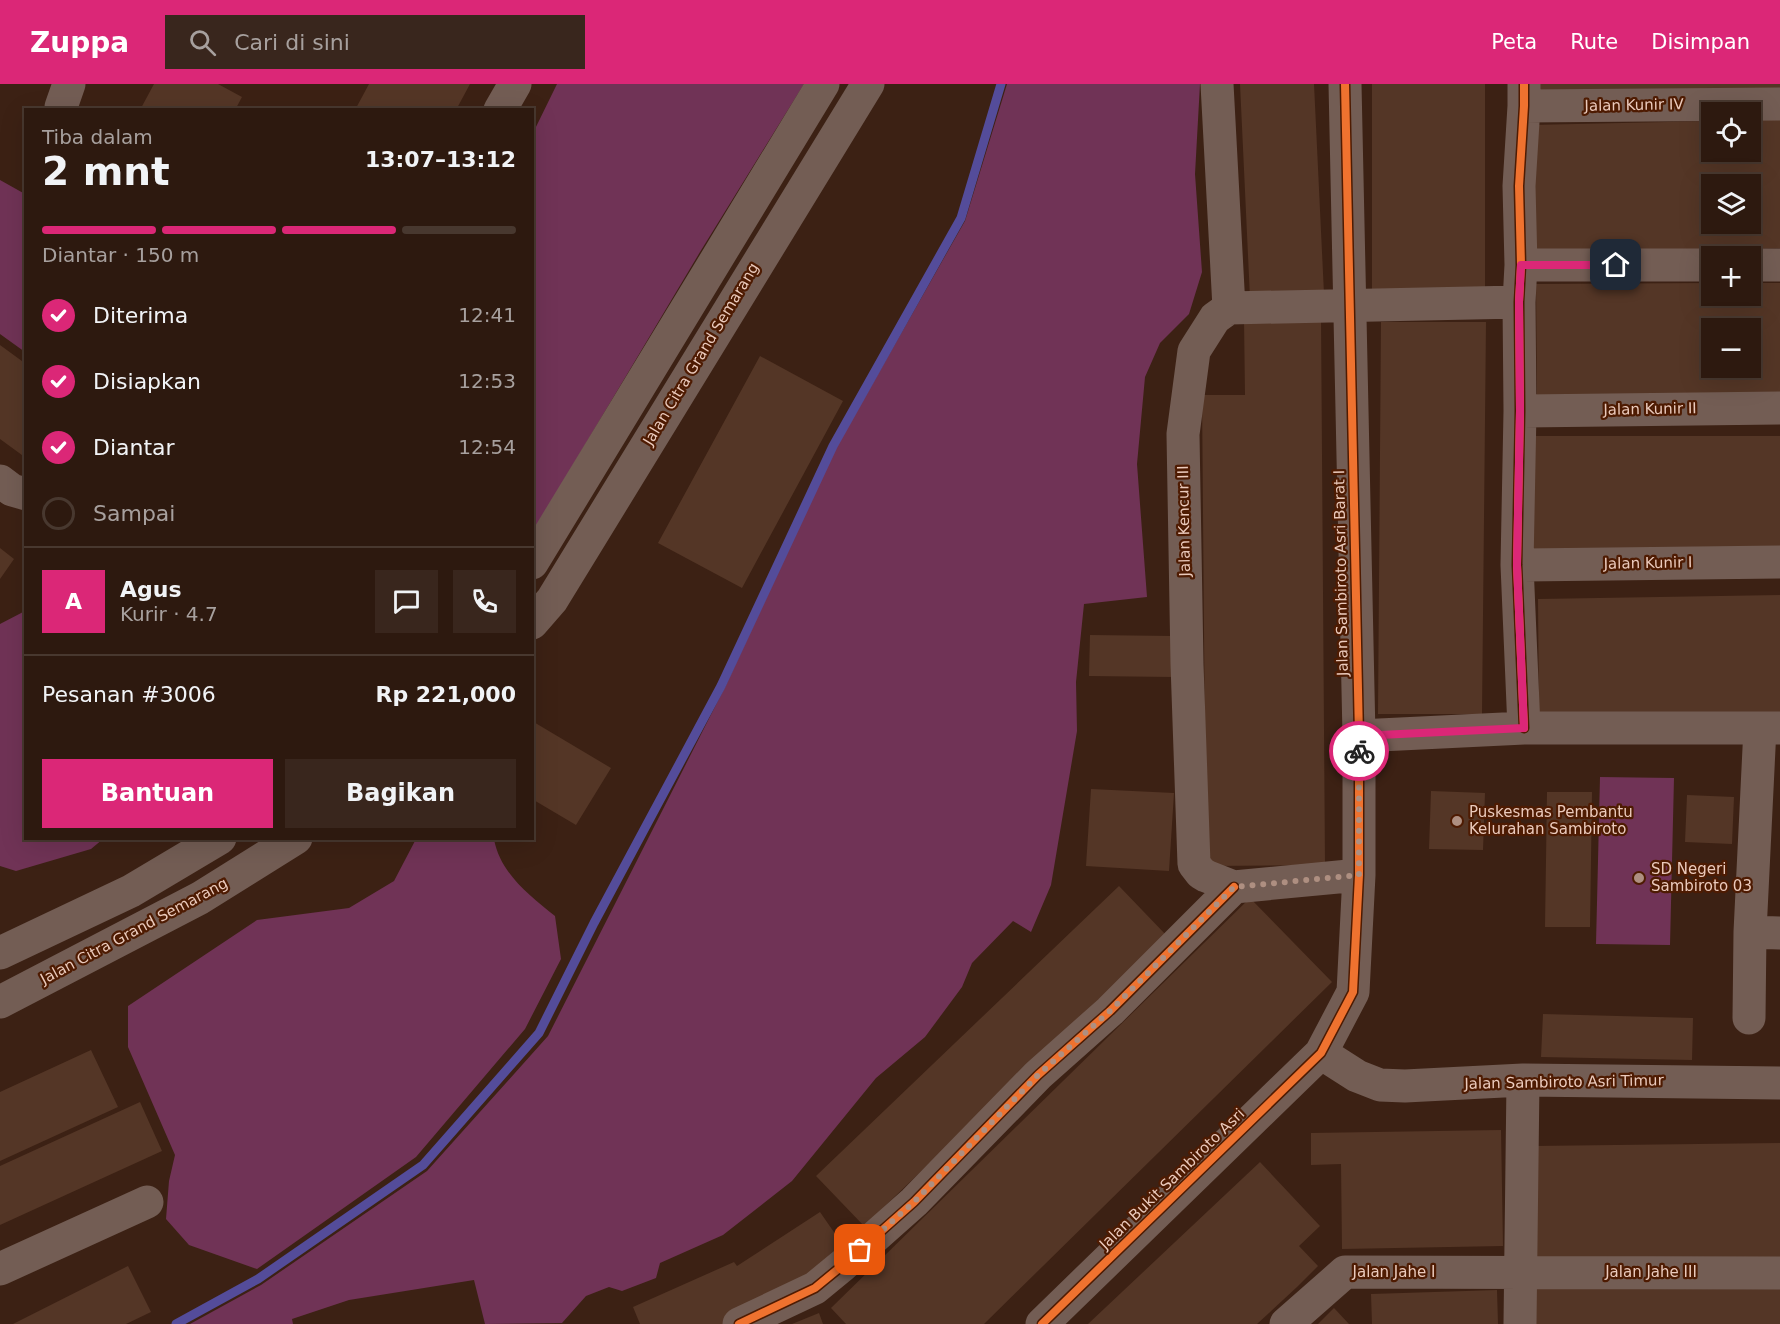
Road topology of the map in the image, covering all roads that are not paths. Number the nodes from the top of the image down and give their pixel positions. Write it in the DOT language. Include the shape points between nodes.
graph roads {
  1 [pos="515,84"];
  2 [pos="823,84"];
  3 [pos="868,84"];
  4 [pos="1217,84"];
  5 [pos="1345,84"];
  6 [pos="1524,95"];
  7 [pos="1780,104"];
  8 [pos="501,108"];
  9 [pos="1521,265"];
  10 [pos="1701,265"];
  11 [pos="1761,265"];
  12 [pos="1780,265"];
  13 [pos="1519,302"];
  14 [pos="1348,307"];
  15 [pos="1229,308"];
  16 [pos="1780,408"];
  17 [pos="1520,411"];
  18 [pos="0,481"];
  19 [pos="24,493"];
  20 [pos="534,560"];
  21 [pos="1780,562"];
  22 [pos="1517,565"];
  23 [pos="534,621"];
  24 [pos="1524,728"];
  25 [pos="1770,728"];
  26 [pos="1359,736"];
  27 [pos="217,840"];
  28 [pos="293,840"];
  29 [pos="1359,875"];
  30 [pos="1234,887"];
  31 [pos="1765,933"];
  32 [pos="0,953"];
  33 [pos="0,1002"];
  34 [pos="1749,1018"];
  35 [pos="1321,1053"];
  36 [pos="1523,1080"];
  37 [pos="1780,1083"];
  38 [pos="147,1202"];
  39 [pos="0,1269"];
  40 [pos="1521,1271"];
  41 [pos="1780,1273"];
  42 [pos="739,1324"];
  43 [pos="1042,1324"];
  44 [pos="1286,1324"];
  45 [pos="1520,1324"];
  1 -- 8 [label="street"];
  2 -- 20 [label="street"];
  3 -- 23 [label="street, Jalan Citra Grand Semarang" via="552,600"];
  4 -- 15 [label="street"];
  5 -- 14 [label="street, Jalan Sambiroto Asri Barat I"];
  6 -- 7 [label="street, Jalan Kunir IV"];
  6 -- 9 [label="street" via="1519,186"];
  9 -- 10 [label="street"];
  9 -- 13 [label="street"];
  11 -- 12 [label="street"];
  13 -- 14 [label="street"];
  13 -- 17 [label="street"];
  14 -- 15 [label="street"];
  14 -- 26 [label="street, Jalan Sambiroto Asri Barat I"];
  15 -- 30 [label="street, Jalan Kencur III" via="1215,318 1194,351 1183,434 1193,858 1201,873"];
  16 -- 17 [label="street, Jalan Kunir II"];
  17 -- 22 [label="street"];
  18 -- 19 [label="street"];
  21 -- 22 [label="street, Jalan Kunir I"];
  22 -- 24 [label="street"];
  24 -- 25 [label="street"];
  24 -- 26 [label="street"];
  25 -- 31 [label="street"];
  26 -- 29 [label="street, Jalan Sambiroto Asri Barat I"];
  27 -- 32 [label="street" via="131,891"];
  28 -- 33 [label="street, Jalan Citra Grand Semarang" via="200,898"];
  29 -- 30 [label="street, Jalan Kencur III"];
  29 -- 35 [label="street, Jalan Sambiroto Asri Barat I" via="1353,992"];
  30 -- 42 [label="street" via="1110,1011 1038,1075 914,1202 843,1265 815,1288"];
  31 -- 34 [label="street"];
  35 -- 36 [label="street, Jalan Sambiroto Asri Timur" via="1357,1076 1380,1085"];
  35 -- 43 [label="street, Jalan Bukit Sambiroto Asri"];
  36 -- 37 [label="street, Jalan Sambiroto Asri Timur"];
  36 -- 40 [label="street"];
  38 -- 39 [label="street"];
  40 -- 41 [label="street, Jalan Jahe III"];
  40 -- 44 [label="street, Jalan Jahe I" via="1345,1272"];
  40 -- 45 [label="street"];
}
